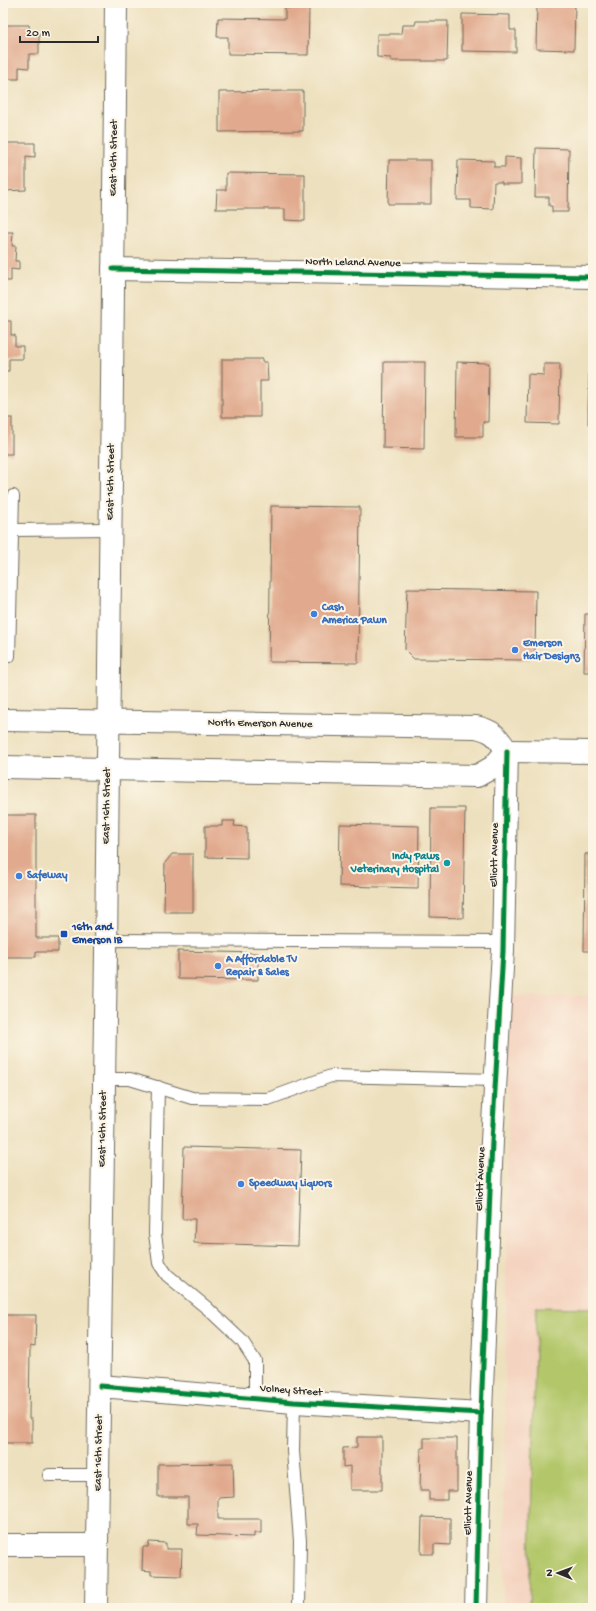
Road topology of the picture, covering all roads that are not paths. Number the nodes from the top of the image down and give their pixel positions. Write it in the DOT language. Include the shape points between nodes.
graph roads {
  1 [pos="116,3"];
  2 [pos="113,269"];
  3 [pos="593,277"];
  4 [pos="13,496"];
  5 [pos="13,530"];
  6 [pos="111,530"];
  7 [pos="3,656"];
  8 [pos="3,720"];
  9 [pos="108,722"];
  10 [pos="507,751"];
  11 [pos="593,752"];
  12 [pos="3,767"];
  13 [pos="108,769"];
  14 [pos="106,940"];
  15 [pos="503,942"];
  16 [pos="104,1079"];
  17 [pos="496,1080"];
  18 [pos="158,1087"];
  19 [pos="100,1386"];
  20 [pos="255,1398"];
  21 [pos="294,1402"];
  22 [pos="481,1413"];
  23 [pos="49,1475"];
  24 [pos="98,1475"];
  25 [pos="3,1544"];
  26 [pos="97,1545"];
  27 [pos="96,1608"];
  28 [pos="299,1608"];
  29 [pos="476,1608"];
  1 -- 2 [label="main road, East 16th Street"];
  2 -- 3 [label="main road, North Leland Avenue"];
  2 -- 6 [label="main road, East 16th Street"];
  4 -- 5 [label="lane"];
  5 -- 6 [label="lane"];
  5 -- 7 [label="lane" via="9,656"];
  6 -- 9 [label="main road, East 16th Street"];
  8 -- 9 [label="main road, North Emerson Avenue"];
  9 -- 10 [label="main road, North Emerson Avenue" via="476,727 488,729 495,734"];
  9 -- 13 [label="main road, East 16th Street"];
  10 -- 11 [label="main road"];
  10 -- 13 [label="main road" via="493,767 477,776"];
  10 -- 15 [label="main road, Elliott Avenue"];
  12 -- 13 [label="main road"];
  13 -- 14 [label="main road, East 16th Street"];
  14 -- 15 [label="lane"];
  14 -- 16 [label="main road, East 16th Street"];
  15 -- 17 [label="main road, Elliott Avenue"];
  16 -- 18 [label="lane" via="130,1079"];
  16 -- 19 [label="main road, East 16th Street"];
  17 -- 18 [label="lane" via="331,1076 268,1099 192,1098"];
  17 -- 22 [label="main road, Elliott Avenue"];
  18 -- 20 [label="lane" via="155,1234 159,1263 167,1275 207,1308 242,1342 255,1362"];
  19 -- 20 [label="main road, Volney Street"];
  19 -- 24 [label="main road, East 16th Street"];
  20 -- 21 [label="main road, Volney Street"];
  21 -- 22 [label="main road, Volney Street"];
  21 -- 28 [label="lane" via="293,1451 300,1541"];
  22 -- 29 [label="main road, Elliott Avenue"];
  23 -- 24 [label="lane"];
  24 -- 26 [label="main road, East 16th Street"];
  25 -- 26 [label="main road"];
  26 -- 27 [label="main road, East 16th Street"];
}
